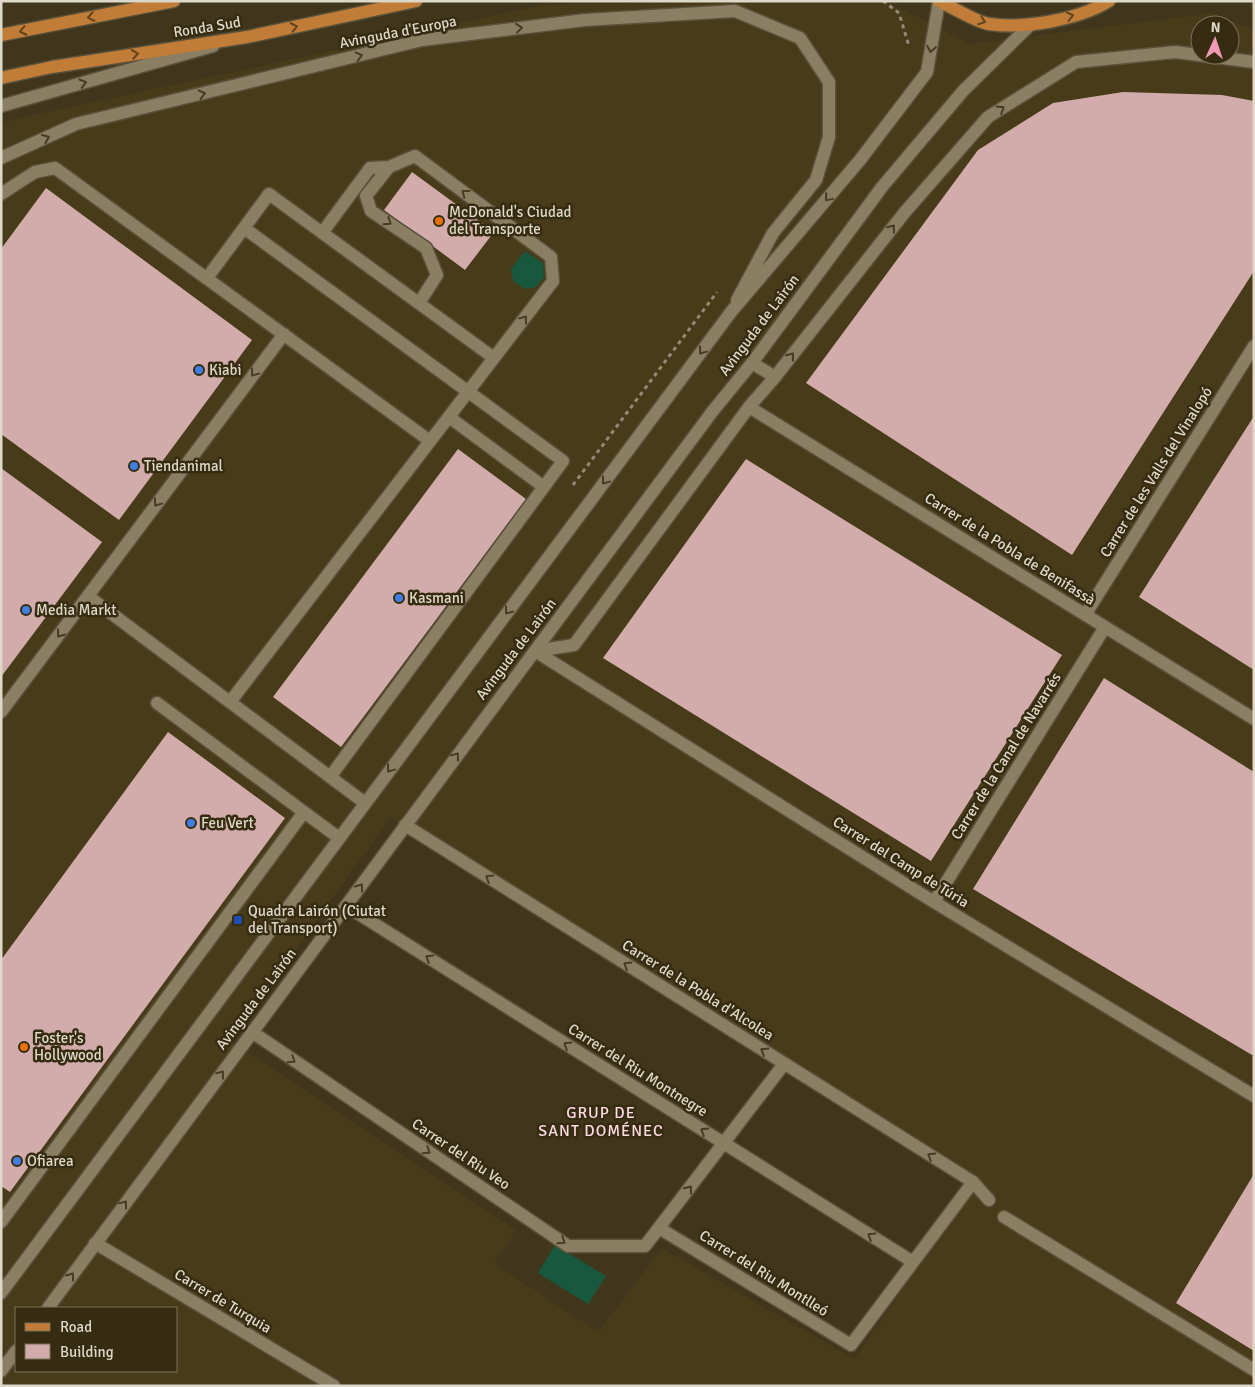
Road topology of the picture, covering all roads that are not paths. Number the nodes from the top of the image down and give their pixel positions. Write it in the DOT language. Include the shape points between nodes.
graph roads {
  1 [pos="174,1"];
  2 [pos="416,1"];
  3 [pos="939,1"];
  4 [pos="1109,1"];
  5 [pos="1029,26"];
  6 [pos="1,35"];
  7 [pos="246,37"];
  8 [pos="1254,62"];
  9 [pos="1,78"];
  10 [pos="1,106"];
  11 [pos="1,158"];
  12 [pos="389,168"];
  13 [pos="1,194"];
  14 [pos="244,228"];
  15 [pos="322,233"];
  16 [pos="207,278"];
  17 [pos="419,303"];
  18 [pos="732,312"];
  19 [pos="284,334"];
  20 [pos="1254,346"];
  21 [pos="494,358"];
  22 [pos="752,363"];
  23 [pos="775,377"];
  24 [pos="468,391"];
  25 [pos="749,407"];
  26 [pos="449,417"];
  27 [pos="430,441"];
  28 [pos="544,487"];
  29 [pos="88,596"];
  30 [pos="1085,615"];
  31 [pos="1105,627"];
  32 [pos="535,651"];
  33 [pos="230,702"];
  34 [pos="157,703"];
  35 [pos="1,712"];
  36 [pos="1254,719"];
  37 [pos="330,777"];
  38 [pos="365,803"];
  39 [pos="304,812"];
  40 [pos="405,825"];
  41 [pos="339,838"];
  42 [pos="934,902"];
  43 [pos="346,906"];
  44 [pos="252,1032"];
  45 [pos="784,1064"];
  46 [pos="1254,1096"];
  47 [pos="724,1144"];
  48 [pos="973,1182"];
  49 [pos="989,1200"];
  50 [pos="5,1208"];
  51 [pos="1004,1217"];
  52 [pos="1,1222"];
  53 [pos="659,1228"];
  54 [pos="95,1243"];
  55 [pos="913,1262"];
  56 [pos="1,1293"];
  57 [pos="49,1307"];
  58 [pos="15,1352"];
  59 [pos="1254,1370"];
  60 [pos="1,1371"];
  61 [pos="334,1386"];
  1 -- 6 [label="main road, Ronda Sud, one-way"];
  7 -- 2 [label="main road, Ronda Sud, one-way"];
  3 -- 5 [label="main road, one-way" via="987,24"];
  3 -- 18 [label="street, Avinguda de Lairón, one-way" via="927,72 860,160"];
  5 -- 4 [label="main road, one-way" via="1094,10"];
  5 -- 22 [label="street, Avinguda de Lairón" via="963,91 882,187"];
  9 -- 7 [label="main road, Ronda Sud, one-way"];
  10 -- 7 [label="street, one-way"];
  23 -- 8 [label="street, one-way" via="905,212 988,117 1076,62 1174,52"];
  11 -- 18 [label="street, Avinguda d'Europa, one-way" via="76,124 422,40 585,20 735,11 800,38 829,82 830,137 816,180 773,233"];
  12 -- 15 [label="street" via="370,168"];
  12 -- 17 [label="street, one-way" via="366,196 371,210 426,248 437,274"];
  21 -- 12 [label="street, one-way" via="553,281 551,257 415,156"];
  13 -- 16 [label="street" via="35,172 55,168"];
  14 -- 15 [label="street" via="269,194"];
  14 -- 16 [label="street"];
  14 -- 24 [label="street"];
  15 -- 17 [label="street"];
  16 -- 19 [label="street"];
  17 -- 21 [label="street"];
  18 -- 38 [label="street, Avinguda de Lairón, one-way"];
  19 -- 27 [label="street"];
  19 -- 29 [label="street, one-way"];
  20 -- 30 [label="street, Carrer de les Valls del Vinalopó"];
  21 -- 24 [label="street"];
  22 -- 23 [label="street"];
  22 -- 32 [label="street, Avinguda de Lairón"];
  23 -- 25 [label="street"];
  24 -- 26 [label="street"];
  24 -- 28 [label="street" via="563,460"];
  25 -- 30 [label="street, Carrer de la Pobla de Benifassà"];
  25 -- 32 [label="street" via="574,645"];
  26 -- 27 [label="street"];
  26 -- 28 [label="street"];
  27 -- 33 [label="street"];
  28 -- 37 [label="street"];
  29 -- 33 [label="street"];
  29 -- 35 [label="street, one-way"];
  30 -- 31 [label="street, Carrer de la Pobla de Benifassà"];
  31 -- 36 [label="street, Carrer de la Pobla de Benifassà"];
  31 -- 42 [label="street, Carrer de la Canal de Navarrés"];
  40 -- 32 [label="street, Avinguda de Lairón, one-way"];
  32 -- 42 [label="street, Carrer del Camp de Túria"];
  33 -- 37 [label="street"];
  34 -- 39 [label="street"];
  37 -- 38 [label="street"];
  38 -- 41 [label="street, Avinguda de Lairón"];
  39 -- 41 [label="street"];
  39 -- 50 [label="street"];
  43 -- 40 [label="street, Avinguda de Lairón, one-way"];
  45 -- 40 [label="street, Carrer de la Pobla d'Alcolea, one-way"];
  41 -- 56 [label="street, Avinguda de Lairón"];
  42 -- 46 [label="street, Carrer del Camp de Túria"];
  43 -- 44 [label="street, Avinguda de Lairón"];
  47 -- 43 [label="street, Carrer del Riu Montnegre, one-way"];
  44 -- 53 [label="street, Carrer del Riu Veo, one-way" via="568,1246 645,1246"];
  54 -- 44 [label="street, Avinguda de Lairón, one-way"];
  45 -- 47 [label="street"];
  48 -- 45 [label="street, Carrer de la Pobla d'Alcolea, one-way"];
  53 -- 47 [label="street, one-way"];
  55 -- 47 [label="street, Carrer del Riu Montnegre, one-way"];
  48 -- 49 [label="street, Carrer de la Pobla d'Alcolea"];
  48 -- 55 [label="street"];
  50 -- 52 [label="street"];
  51 -- 59 [label="street"];
  53 -- 55 [label="street, Carrer del Riu Montlleó" via="851,1345"];
  57 -- 54 [label="street, Avinguda de Lairón, one-way"];
  54 -- 61 [label="street, Carrer de Turquia"];
  58 -- 60 [label="street"];
}
